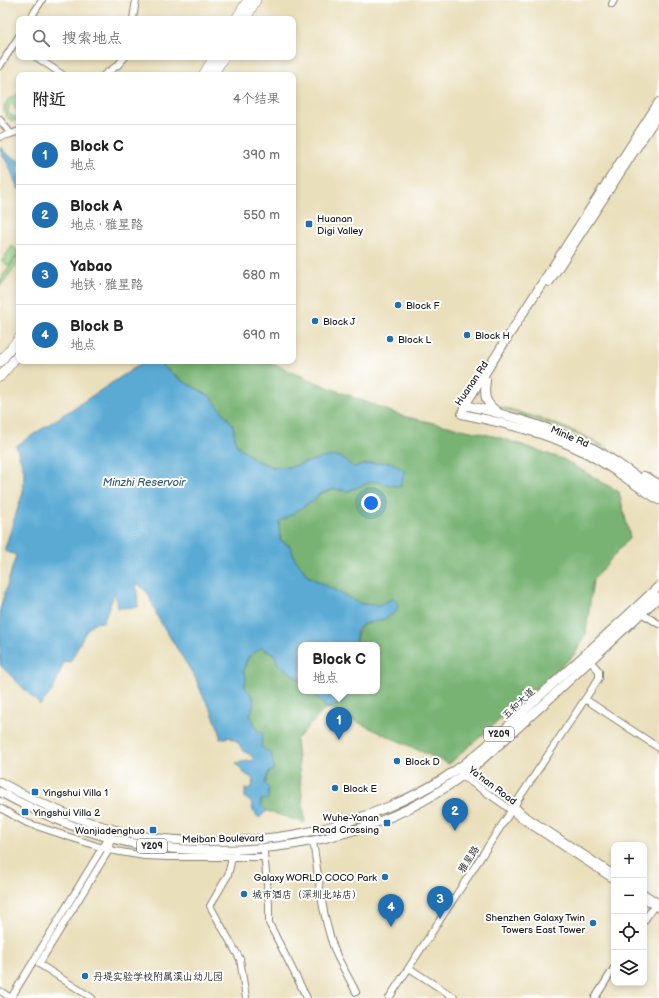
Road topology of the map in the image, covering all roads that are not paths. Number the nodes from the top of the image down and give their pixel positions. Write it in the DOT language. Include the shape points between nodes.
graph roads {
  1 [pos="42,0"];
  2 [pos="136,0"];
  3 [pos="248,0"];
  4 [pos="256,0"];
  5 [pos="32,16"];
  6 [pos="134,16"];
  7 [pos="238,16"];
  8 [pos="248,16"];
  9 [pos="16,46"];
  10 [pos="40,60"];
  11 [pos="122,60"];
  12 [pos="212,60"];
  13 [pos="222,60"];
  14 [pos="0,66"];
  15 [pos="58,72"];
  16 [pos="108,72"];
  17 [pos="205,72"];
  18 [pos="215,72"];
  19 [pos="659,102"];
  20 [pos="659,113"];
  21 [pos="0,120"];
  22 [pos="16,132"];
  23 [pos="11,134"];
  24 [pos="0,137"];
  25 [pos="16,342"];
  26 [pos="16,358"];
  27 [pos="0,362"];
  28 [pos="0,377"];
  29 [pos="486,380"];
  30 [pos="467,406"];
  31 [pos="462,414"];
  32 [pos="502,415"];
  33 [pos="596,450"];
  34 [pos="659,484"];
  35 [pos="659,492"];
  36 [pos="659,500"];
  37 [pos="659,586"];
  38 [pos="659,597"];
  39 [pos="642,613"];
  40 [pos="659,624"];
  41 [pos="590,661"];
  42 [pos="585,699"];
  43 [pos="659,748"];
  44 [pos="463,772"];
  45 [pos="0,782"];
  46 [pos="0,792"];
  47 [pos="0,808"];
  48 [pos="513,808"];
  49 [pos="112,829"];
  50 [pos="307,833"];
  51 [pos="110,838"];
  52 [pos="313,841"];
  53 [pos="102,848"];
  54 [pos="264,848"];
  55 [pos="109,850"];
  56 [pos="264,857"];
  57 [pos="232,858"];
  58 [pos="611,872"];
  59 [pos="611,878"];
  60 [pos="647,896"];
  61 [pos="647,901"];
  62 [pos="657,906"];
  63 [pos="647,918"];
  64 [pos="409,968"];
  65 [pos="611,973"];
  66 [pos="0,991"];
  67 [pos="356,992"];
  68 [pos="11,998"];
  69 [pos="92,998"];
  70 [pos="246,998"];
  71 [pos="307,998"];
  72 [pos="389,998"];
  73 [pos="455,998"];
  74 [pos="595,998"];
  1 -- 5 [label="street"];
  2 -- 6 [label="street"];
  3 -- 7 [label="highway"];
  4 -- 8 [label="highway"];
  9 -- 14 [label="street"];
  10 -- 15 [label="street"];
  11 -- 16 [label="street"];
  12 -- 17 [label="highway"];
  13 -- 18 [label="highway"];
  19 -- 30 [label="main road, Huanan Rd" via="524,310"];
  20 -- 29 [label="main road, Huanan Rd"];
  21 -- 23 [label="street"];
  22 -- 23 [label="street"];
  23 -- 24 [label="street"];
  25 -- 27 [label="highway"];
  26 -- 28 [label="highway"];
  29 -- 30 [label="main road, Huanan Rd"];
  29 -- 32 [label="main road" via="486,401"];
  30 -- 31 [label="main road, Huanan Rd"];
  30 -- 32 [label="main road, Minle Rd"];
  31 -- 36 [label="main road, Minle Rd" via="521,429 568,445 601,462"];
  32 -- 33 [label="main road, Minle Rd" via="560,434"];
  33 -- 34 [label="main road" via="616,456"];
  33 -- 35 [label="main road, Minle Rd"];
  37 -- 44 [label="main road, 五和大道 / Y209" via="505,729"];
  38 -- 39 [label="main road, 五和大道 / Y209"];
  39 -- 40 [label="street"];
  39 -- 41 [label="main road, 五和大道 / Y209"];
  41 -- 42 [label="street, 雅星路" via="600,676"];
  41 -- 44 [label="main road, 五和大道 / Y209" via="510,735"];
  42 -- 43 [label="street"];
  42 -- 48 [label="street, 雅星路"];
  44 -- 48 [label="street, Ya'nan Road" via="503,804"];
  44 -- 50 [label="main road, 五和大道 / Y209" via="386,807"];
  44 -- 52 [label="main road, 五和大道 / Y209" via="428,798 377,822"];
  45 -- 49 [label="main road, Meiban Boulevard / Y209" via="58,811"];
  46 -- 51 [label="main road, Meiban Boulevard / Y209" via="35,810"];
  47 -- 53 [label="street" via="27,823"];
  48 -- 58 [label="street, Ya'nan Road"];
  48 -- 59 [label="street, Ya'nan Road" via="520,818"];
  48 -- 64 [label="street, 雅星路"];
  49 -- 50 [label="main road, Meiban Boulevard / Y209" via="142,836 200,841 256,840"];
  49 -- 51 [label="street"];
  51 -- 53 [label="street"];
  51 -- 54 [label="main road, Meiban Boulevard / Y209" via="172,849"];
  51 -- 55 [label="street"];
  52 -- 54 [label="main road, Meiban Boulevard / Y209"];
  52 -- 67 [label="street" via="330,934 337,956"];
  53 -- 55 [label="street"];
  53 -- 68 [label="street"];
  54 -- 56 [label="street"];
  55 -- 57 [label="street" via="144,856"];
  55 -- 69 [label="street" via="39,964"];
  56 -- 57 [label="street"];
  56 -- 71 [label="street" via="269,923"];
  57 -- 70 [label="street" via="228,876 210,906 240,959"];
  60 -- 62 [label="street"];
  61 -- 62 [label="street"];
  62 -- 63 [label="street"];
  64 -- 72 [label="street, 雅星路"];
  64 -- 73 [label="street"];
  65 -- 74 [label="street"];
  66 -- 68 [label="street"];
}
